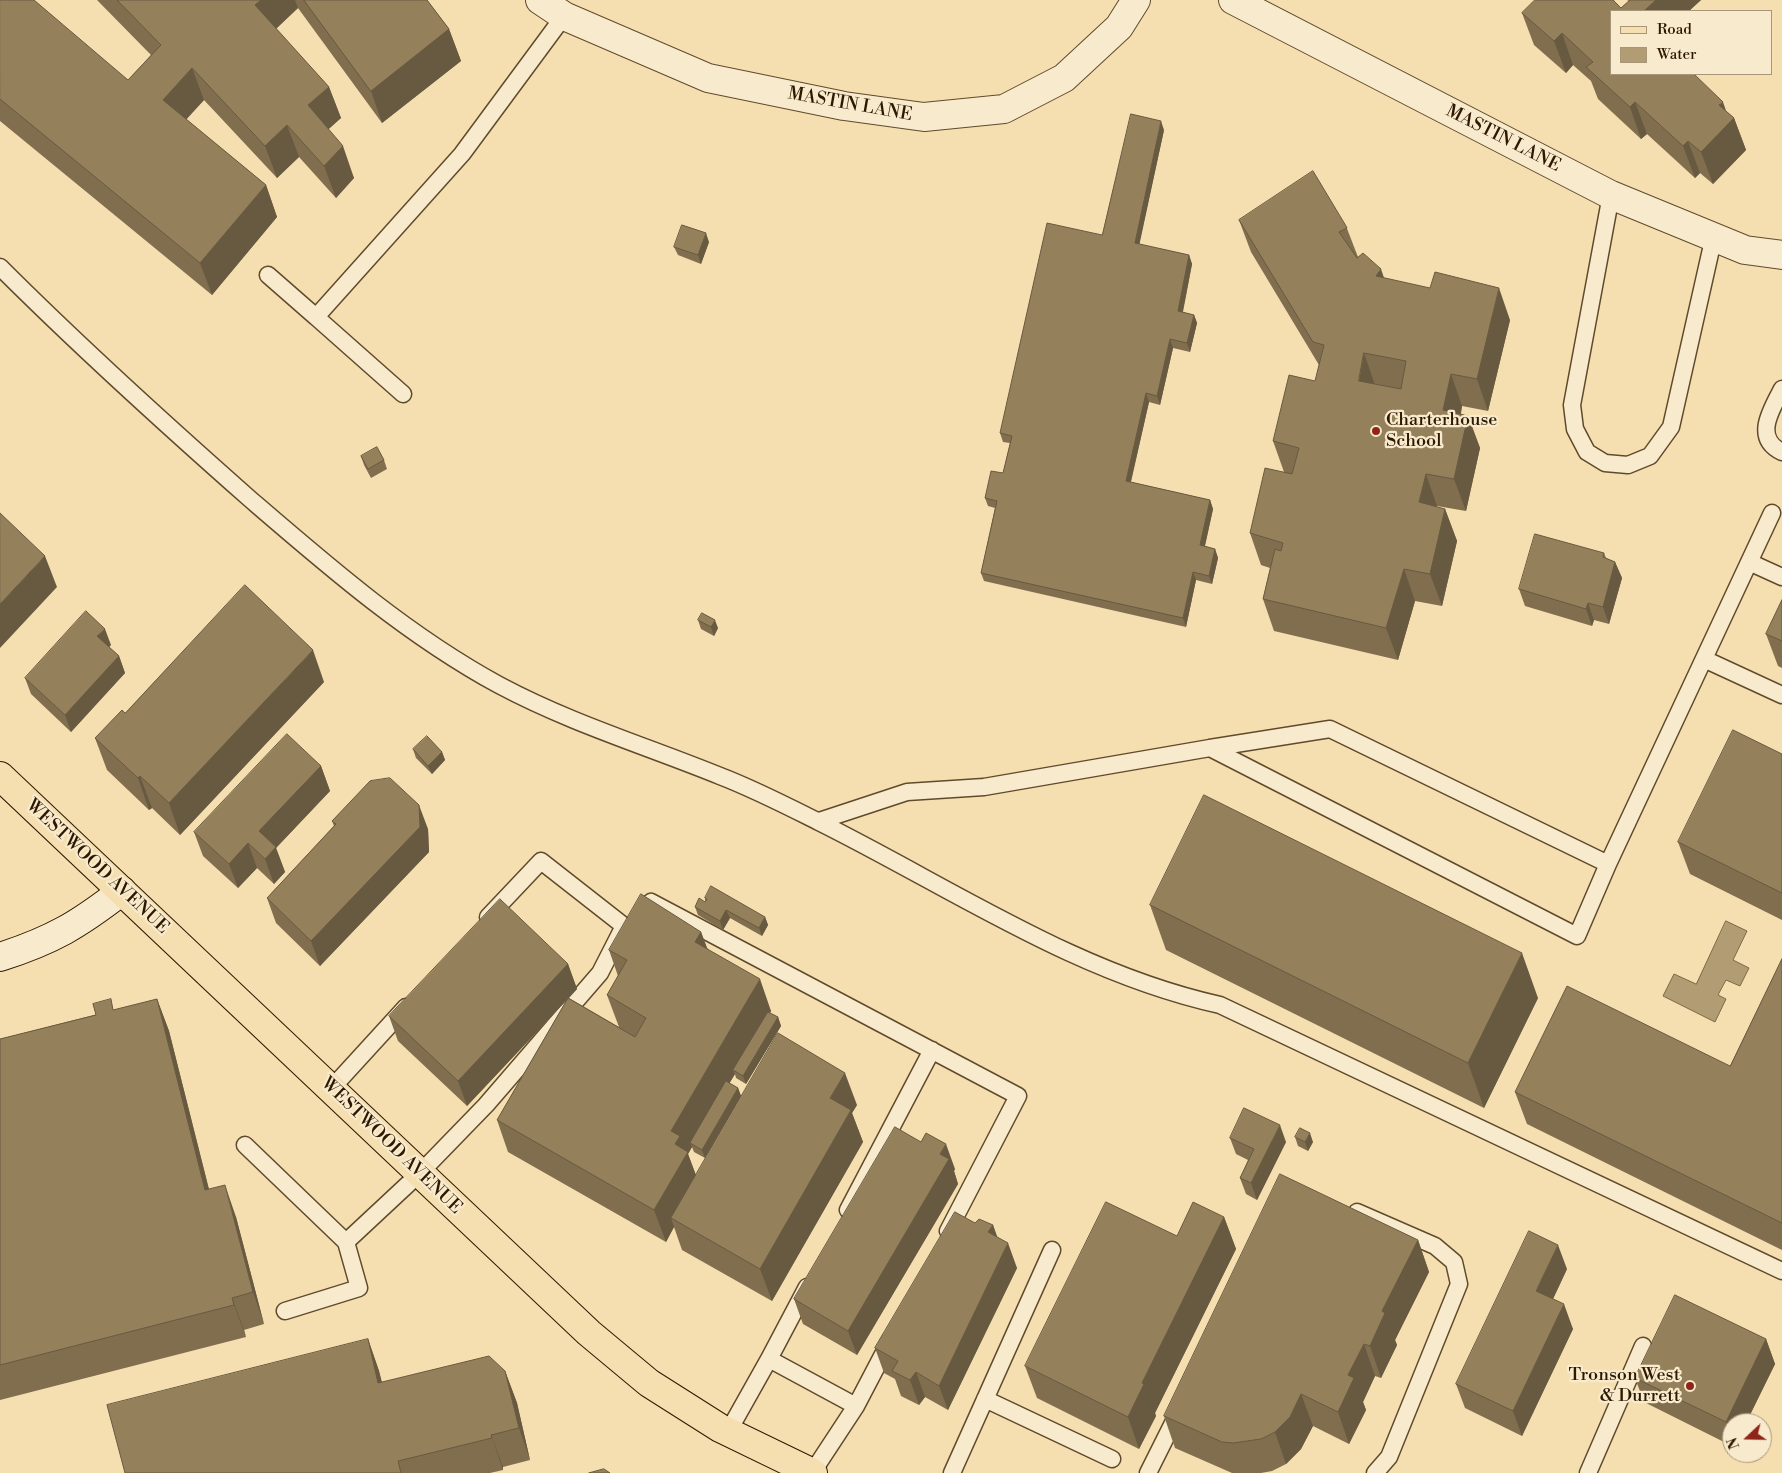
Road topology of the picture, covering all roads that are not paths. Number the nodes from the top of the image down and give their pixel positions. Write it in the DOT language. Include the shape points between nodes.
graph roads {
  1 [pos="540,0"];
  2 [pos="1136,0"];
  3 [pos="1233,0"];
  4 [pos="564,16"];
  5 [pos="1611,195"];
  6 [pos="1714,236"];
  7 [pos="1782,254"];
  8 [pos="0,267"];
  9 [pos="268,275"];
  10 [pos="316,317"];
  11 [pos="1782,389"];
  12 [pos="403,394"];
  13 [pos="1782,452"];
  14 [pos="1772,513"];
  15 [pos="1749,562"];
  16 [pos="1782,577"];
  17 [pos="1704,659"];
  18 [pos="1782,695"];
  19 [pos="1210,748"];
  20 [pos="0,776"];
  21 [pos="818,822"];
  22 [pos="1608,864"];
  23 [pos="122,891"];
  24 [pos="480,925"];
  25 [pos="624,926"];
  26 [pos="0,957"];
  27 [pos="416,996"];
  28 [pos="932,1050"];
  29 [pos="331,1089"];
  30 [pos="245,1145"];
  31 [pos="420,1173"];
  32 [pos="1345,1206"];
  33 [pos="839,1227"];
  34 [pos="346,1242"];
  35 [pos="940,1248"];
  36 [pos="1052,1250"];
  37 [pos="815,1271"];
  38 [pos="1782,1271"];
  39 [pos="285,1311"];
  40 [pos="899,1324"];
  41 [pos="1643,1346"];
  42 [pos="769,1359"];
  43 [pos="1187,1394"];
  44 [pos="985,1399"];
  45 [pos="856,1406"];
  46 [pos="728,1432"];
  47 [pos="1112,1459"];
  48 [pos="813,1473"];
  49 [pos="952,1473"];
  50 [pos="1148,1473"];
  51 [pos="1375,1473"];
  52 [pos="1588,1473"];
  1 -- 4 [label="street, MASTIN LANE"];
  2 -- 4 [label="street, MASTIN LANE" via="1119,27 1064,78 1004,109 924,117 844,106 708,78"];
  3 -- 5 [label="street, MASTIN LANE"];
  4 -- 10 [label="lane" via="462,154"];
  5 -- 6 [label="street, MASTIN LANE"];
  5 -- 6 [label="lane" via="1572,405 1575,429 1587,452 1605,463 1628,464 1650,456 1671,427"];
  6 -- 7 [label="street, MASTIN LANE" via="1745,250"];
  8 -- 21 [label="lane" via="210,464 378,606 436,648 501,686 568,718 722,776"];
  9 -- 10 [label="lane"];
  10 -- 12 [label="lane"];
  11 -- 13 [label="lane" via="1766,428 1772,447"];
  14 -- 15 [label="lane"];
  15 -- 16 [label="lane"];
  15 -- 17 [label="lane"];
  17 -- 18 [label="lane"];
  17 -- 22 [label="lane"];
  19 -- 21 [label="lane" via="984,787 907,792"];
  19 -- 22 [label="lane" via="1330,729"];
  19 -- 22 [label="lane" via="1577,936"];
  20 -- 23 [label="main road, WESTWOOD AVENUE"];
  21 -- 38 [label="lane" via="1022,930 1109,972 1173,995 1220,1005"];
  23 -- 26 [label="street" via="66,931 40,944"];
  23 -- 29 [label="main road, WESTWOOD AVENUE"];
  24 -- 25 [label="lane" via="541,861"];
  25 -- 28 [label="lane" via="651,902"];
  25 -- 31 [label="lane" via="600,974 578,1001 486,1105"];
  27 -- 29 [label="lane"];
  28 -- 33 [label="lane"];
  28 -- 35 [label="lane" via="1018,1096"];
  29 -- 31 [label="main road, WESTWOOD AVENUE"];
  30 -- 34 [label="lane"];
  31 -- 34 [label="lane"];
  31 -- 46 [label="main road, WESTWOOD AVENUE" via="596,1339 648,1382"];
  32 -- 51 [label="lane" via="1435,1246 1454,1262 1459,1284 1389,1457"];
  34 -- 39 [label="lane" via="359,1288"];
  36 -- 44 [label="lane"];
  37 -- 42 [label="lane"];
  40 -- 45 [label="lane"];
  41 -- 52 [label="lane"];
  42 -- 45 [label="lane"];
  42 -- 46 [label="lane"];
  43 -- 50 [label="lane"];
  44 -- 47 [label="lane"];
  44 -- 49 [label="lane"];
  45 -- 48 [label="lane"];
  46 -- 48 [label="main road, WESTWOOD AVENUE"];
}
